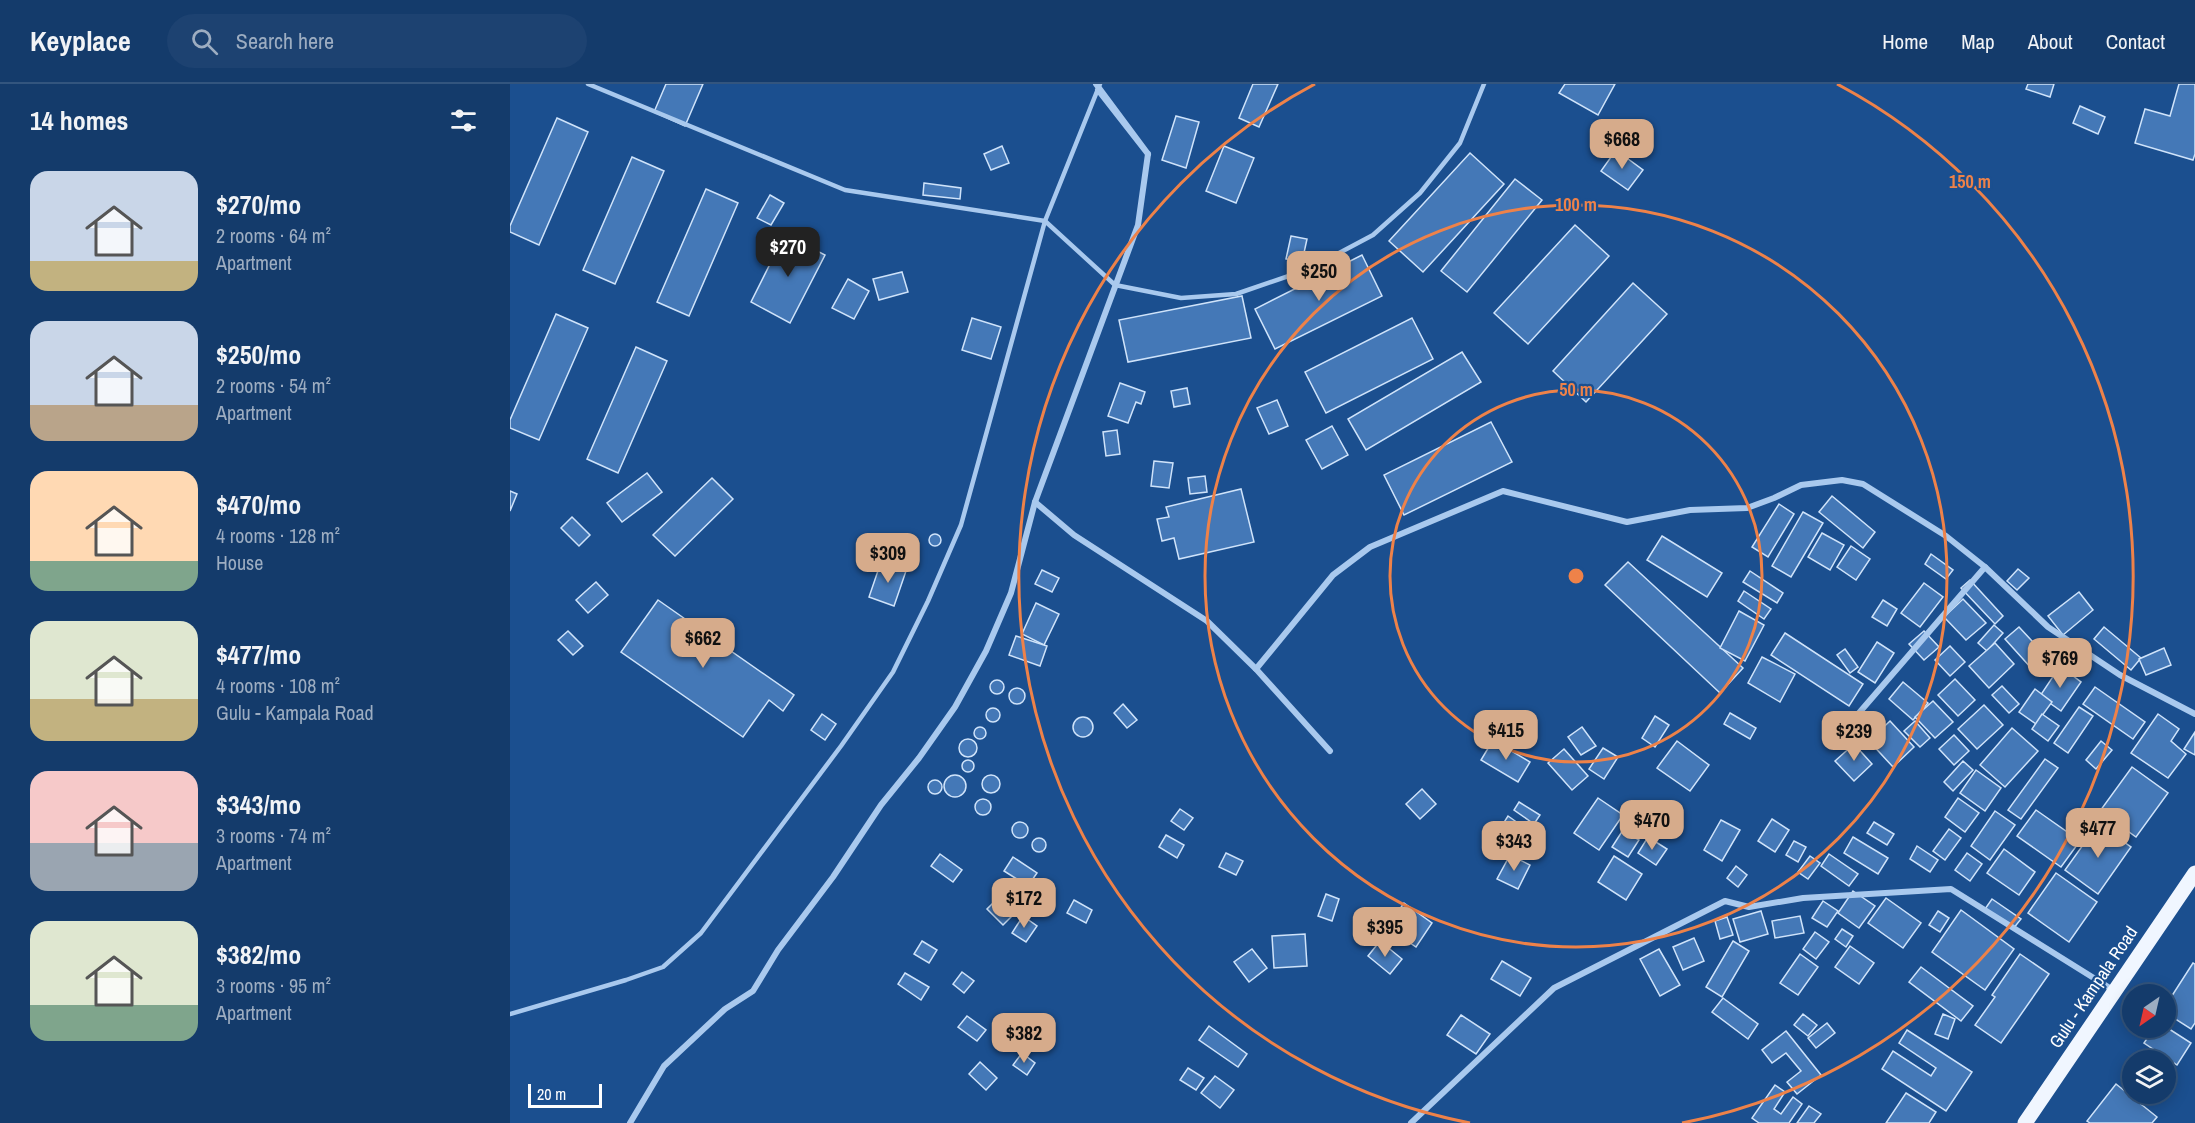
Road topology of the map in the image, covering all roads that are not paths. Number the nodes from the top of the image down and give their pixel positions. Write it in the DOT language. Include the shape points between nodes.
graph roads {
  1 [pos="588,84"];
  2 [pos="1484,84"];
  3 [pos="1098,86"];
  4 [pos="1045,221"];
  5 [pos="1115,285"];
  6 [pos="1035,502"];
  7 [pos="1985,567"];
  8 [pos="1256,669"];
  9 [pos="2195,714"];
  10 [pos="1846,728"];
  11 [pos="1330,750"];
  12 [pos="2195,873"];
  13 [pos="2114,990"];
  14 [pos="510,1014"];
  15 [pos="630,1123"];
  16 [pos="1411,1123"];
  17 [pos="2025,1123"];
  1 -- 4 [label="lane" via="844,190"];
  2 -- 5 [label="lane" via="1460,143 1420,193 1373,235 1310,269 1236,294 1181,298"];
  3 -- 4 [label="lane"];
  3 -- 5 [label="street" via="1148,154 1138,225"];
  4 -- 5 [label="lane"];
  4 -- 14 [label="lane" via="961,525 893,672 701,933 663,967"];
  5 -- 6 [label="street"];
  6 -- 8 [label="street" via="1074,536 1207,621"];
  6 -- 15 [label="street" via="1011,593 986,651 955,707 881,805 753,991 725,1009 664,1066"];
  7 -- 8 [label="street" via="1904,508 1863,484 1842,480 1801,485 1747,508 1690,510 1627,522 1503,491 1370,547 1333,575"];
  7 -- 9 [label="street" via="2048,627 2120,675"];
  7 -- 10 [label="street"];
  8 -- 11 [label="street"];
  12 -- 13 [label="main road, Gulu - Kampala Road"];
  13 -- 16 [label="street" via="1951,889 1803,898 1749,907 1725,901 1554,988"];
  13 -- 17 [label="main road, Gulu - Kampala Road"];
}
